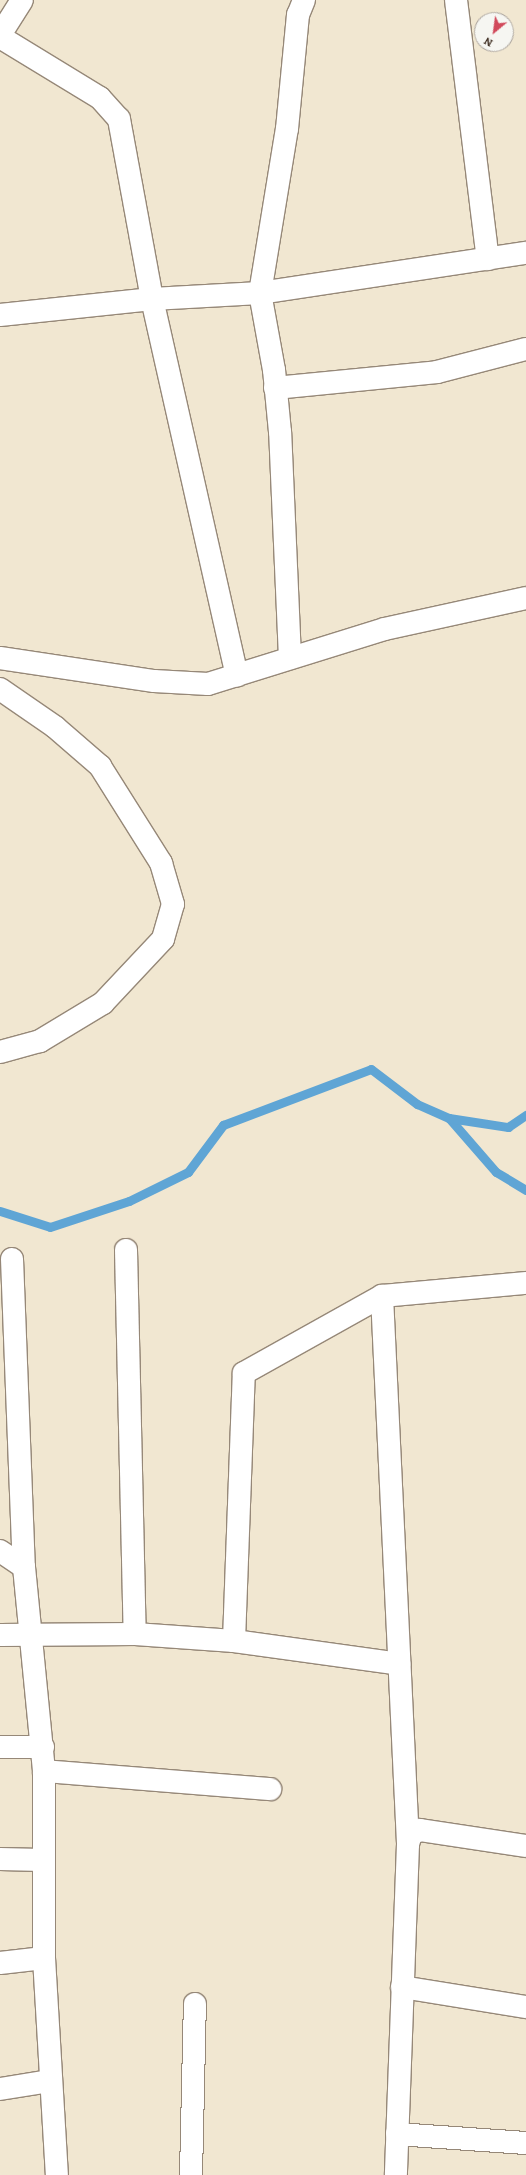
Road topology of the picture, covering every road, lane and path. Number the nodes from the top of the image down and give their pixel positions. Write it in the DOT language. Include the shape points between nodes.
graph roads {
  1 [pos="22,0"];
  2 [pos="304,0"];
  3 [pos="456,0"];
  4 [pos="0,36"];
  5 [pos="526,253"];
  6 [pos="488,259"];
  7 [pos="260,293"];
  8 [pos="152,299"];
  9 [pos="0,315"];
  10 [pos="526,350"];
  11 [pos="275,388"];
  12 [pos="526,598"];
  13 [pos="0,658"];
  14 [pos="290,658"];
  15 [pos="237,676"];
  16 [pos="0,689"];
  17 [pos="0,1052"];
  18 [pos="126,1250"];
  19 [pos="12,1259"];
  20 [pos="526,1283"];
  21 [pos="382,1296"];
  22 [pos="0,1551"];
  23 [pos="0,1567"];
  24 [pos="24,1567"];
  25 [pos="28,1633"];
  26 [pos="135,1634"];
  27 [pos="0,1635"];
  28 [pos="234,1641"];
  29 [pos="399,1664"];
  30 [pos="0,1747"];
  31 [pos="43,1747"];
  32 [pos="44,1771"];
  33 [pos="270,1789"];
  34 [pos="408,1844"];
  35 [pos="526,1846"];
  36 [pos="0,1859"];
  37 [pos="42,1860"];
  38 [pos="44,1958"];
  39 [pos="0,1963"];
  40 [pos="402,1987"];
  41 [pos="195,2004"];
  42 [pos="526,2007"];
  43 [pos="50,2081"];
  44 [pos="0,2089"];
  45 [pos="397,2134"];
  46 [pos="526,2143"];
  47 [pos="57,2175"];
  48 [pos="191,2175"];
  49 [pos="396,2175"];
  1 -- 4 [label="street"];
  2 -- 7 [label="street" via="298,14 286,129"];
  3 -- 6 [label="street"];
  4 -- 8 [label="street" via="100,98 119,119"];
  5 -- 6 [label="street"];
  6 -- 7 [label="street"];
  7 -- 8 [label="street"];
  7 -- 11 [label="street"];
  8 -- 9 [label="street"];
  8 -- 15 [label="street"];
  10 -- 11 [label="street" via="437,372"];
  11 -- 14 [label="street"];
  12 -- 14 [label="street" via="385,629"];
  13 -- 15 [label="street" via="154,681 208,684"];
  14 -- 15 [label="street"];
  16 -- 17 [label="street" via="55,727 100,766 161,863 173,904 163,939 103,1003 40,1041"];
  18 -- 26 [label="street"];
  19 -- 24 [label="street"];
  20 -- 21 [label="street"];
  21 -- 28 [label="street" via="244,1373"];
  21 -- 29 [label="street"];
  22 -- 24 [label="street"];
  23 -- 24 [label="street"];
  24 -- 25 [label="street"];
  25 -- 26 [label="street"];
  25 -- 27 [label="street"];
  25 -- 31 [label="street"];
  26 -- 28 [label="street"];
  28 -- 29 [label="street"];
  29 -- 34 [label="street"];
  30 -- 31 [label="street"];
  31 -- 32 [label="street"];
  32 -- 33 [label="street"];
  32 -- 37 [label="street"];
  34 -- 35 [label="street" via="412,1834 420,1830"];
  34 -- 40 [label="street"];
  36 -- 37 [label="street"];
  37 -- 38 [label="street"];
  38 -- 39 [label="street"];
  38 -- 43 [label="street"];
  40 -- 42 [label="street"];
  40 -- 45 [label="street"];
  41 -- 48 [label="street"];
  43 -- 44 [label="street"];
  43 -- 47 [label="street"];
  45 -- 46 [label="street"];
  45 -- 49 [label="street"];
}
